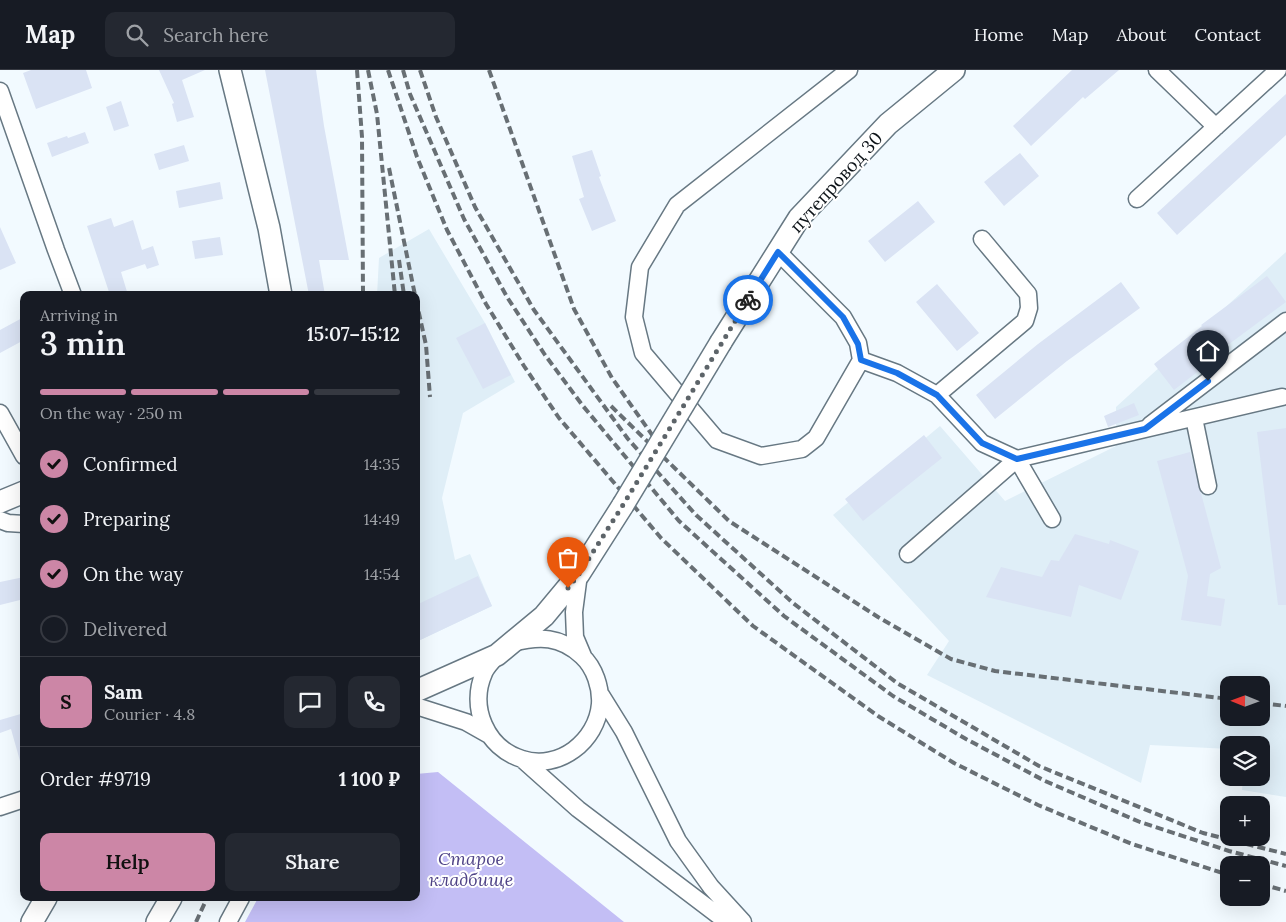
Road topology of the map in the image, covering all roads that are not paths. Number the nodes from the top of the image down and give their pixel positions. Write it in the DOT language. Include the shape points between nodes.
graph roads {
  1 [pos="230,70"];
  2 [pos="849,70"];
  3 [pos="954,70"];
  4 [pos="1157,70"];
  5 [pos="1278,70"];
  6 [pos="0,91"];
  7 [pos="1216,127"];
  8 [pos="1137,199"];
  9 [pos="982,239"];
  10 [pos="778,252"];
  11 [pos="71,291"];
  12 [pos="281,291"];
  13 [pos="1286,321"];
  14 [pos="861,360"];
  15 [pos="937,395"];
  16 [pos="1282,397"];
  17 [pos="0,413"];
  18 [pos="1194,418"];
  19 [pos="1145,429"];
  20 [pos="20,449"];
  21 [pos="1017,459"];
  22 [pos="1208,486"];
  23 [pos="20,494"];
  24 [pos="0,502"];
  25 [pos="1052,519"];
  26 [pos="0,520"];
  27 [pos="20,524"];
  28 [pos="908,554"];
  29 [pos="579,574"];
  30 [pos="504,649"];
  31 [pos="584,658"];
  32 [pos="420,689"];
  33 [pos="601,695"];
  34 [pos="420,707"];
  35 [pos="489,735"];
  36 [pos="522,760"];
  37 [pos="20,800"];
  38 [pos="0,808"];
  39 [pos="44,901"];
  40 [pos="169,901"];
  41 [pos="239,901"];
  42 [pos="32,922"];
  43 [pos="157,922"];
  44 [pos="228,922"];
  45 [pos="727,922"];
  46 [pos="742,922"];
  1 -- 12 [label="main road"];
  2 -- 14 [label="street" via="677,205 640,267 634,317 643,353 716,440 761,456 802,449 816,438"];
  3 -- 10 [label="main road, путепровод 30" via="888,124 799,218"];
  4 -- 7 [label="street"];
  5 -- 7 [label="street"];
  6 -- 11 [label="street"];
  7 -- 8 [label="street"];
  9 -- 15 [label="street" via="1028,294 1029,308 1024,321"];
  10 -- 14 [label="street" via="843,317 858,344"];
  10 -- 29 [label="main road, путепровод 30, bridge"];
  13 -- 19 [label="street"];
  14 -- 15 [label="street" via="897,373"];
  15 -- 21 [label="street" via="982,443"];
  16 -- 18 [label="street"];
  17 -- 20 [label="street"];
  18 -- 19 [label="street"];
  18 -- 22 [label="street"];
  19 -- 21 [label="street"];
  21 -- 25 [label="street"];
  21 -- 28 [label="street"];
  23 -- 24 [label="main road"];
  26 -- 27 [label="street"];
  29 -- 30 [label="main road, путепровод 30" via="544,616"];
  29 -- 31 [label="street" via="574,612 575,637"];
  30 -- 31 [label="street" via="531,638 551,639 569,646"];
  30 -- 32 [label="main road, путепровод 30" via="456,675"];
  30 -- 35 [label="street" via="484,673 478,694 479,716"];
  31 -- 33 [label="street" via="596,675"];
  33 -- 36 [label="street" via="599,715 591,733 578,748 561,758 542,762"];
  33 -- 46 [label="street" via="624,732 678,841 711,887"];
  34 -- 35 [label="street" via="466,722"];
  35 -- 36 [label="street" via="503,750"];
  36 -- 45 [label="street" via="578,809"];
  37 -- 38 [label="street"];
  39 -- 42 [label="main road"];
  40 -- 43 [label="main road"];
  41 -- 44 [label="street"];
}
